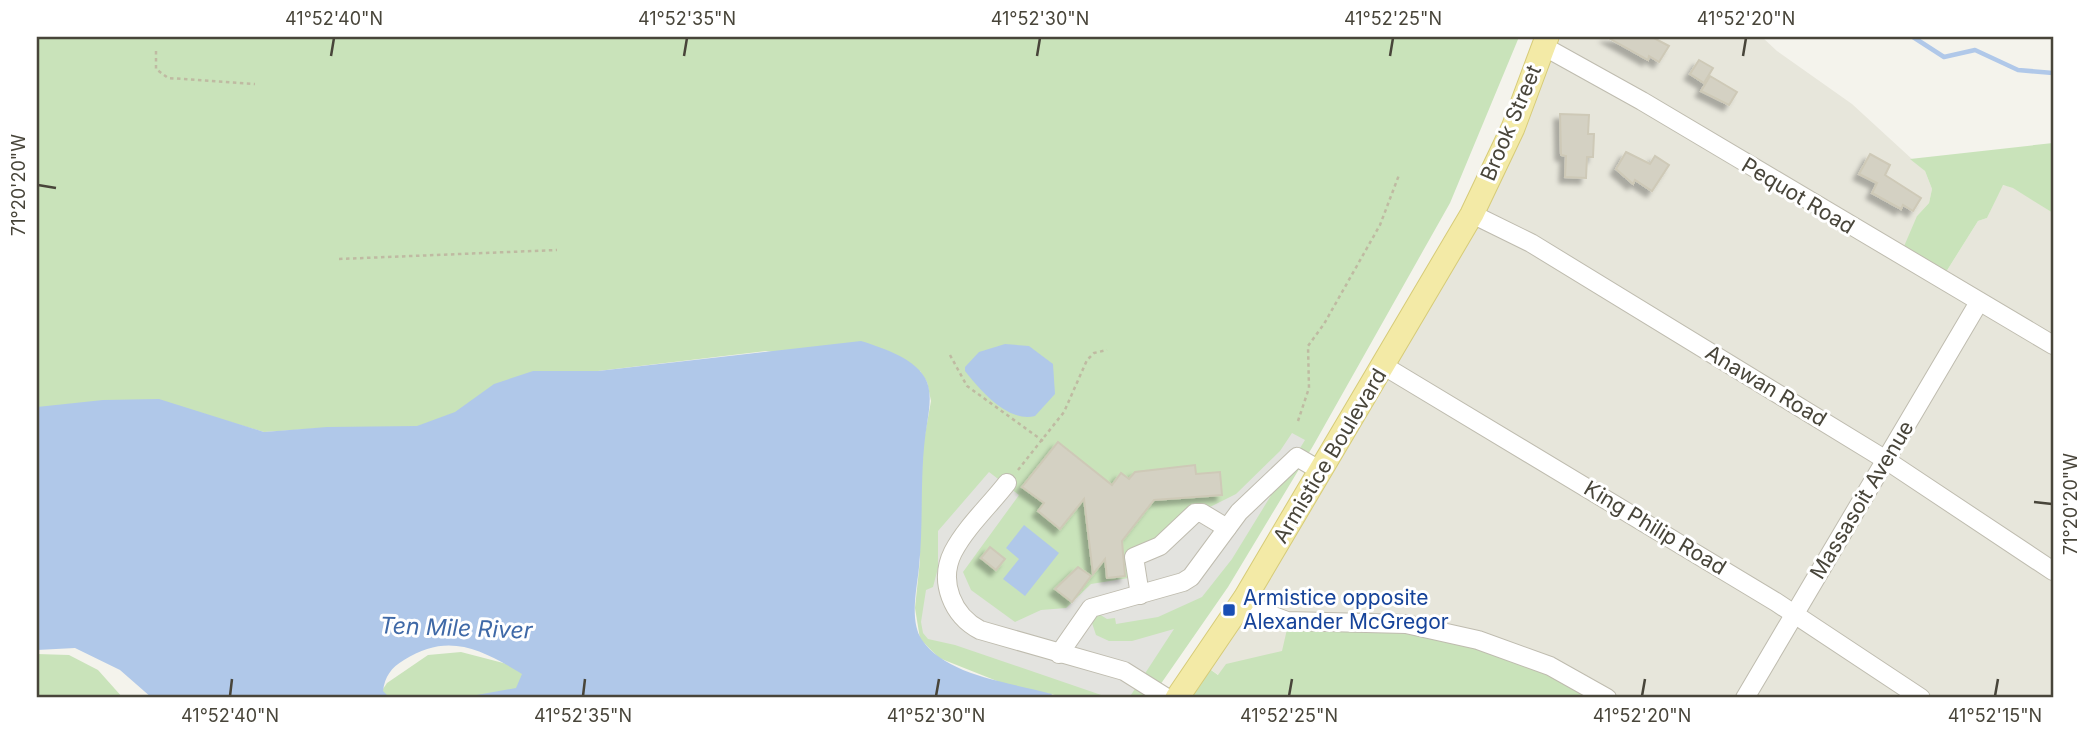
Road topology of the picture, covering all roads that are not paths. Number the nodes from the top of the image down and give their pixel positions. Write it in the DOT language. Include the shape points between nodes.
graph roads {
  1 [pos="1545,41"];
  2 [pos="1473,211"];
  3 [pos="1979,302"];
  4 [pos="2053,345"];
  5 [pos="1384,366"];
  6 [pos="1886,460"];
  7 [pos="1321,471"];
  8 [pos="1007,483"];
  9 [pos="1227,528"];
  10 [pos="2053,571"];
  11 [pos="1139,595"];
  12 [pos="1245,598"];
  13 [pos="1795,614"];
  14 [pos="1059,654"];
  15 [pos="1182,692"];
  16 [pos="1167,698"];
  17 [pos="1607,698"];
  18 [pos="1745,698"];
  19 [pos="1921,698"];
  1 -- 2 [label="main road, Brook Street" via="1513,128"];
  1 -- 3 [label="street, Pequot Road"];
  2 -- 5 [label="main road, Armistice Boulevard"];
  2 -- 6 [label="street, Anawan Road"];
  3 -- 4 [label="street, Pequot Road"];
  3 -- 6 [label="street, Massasoit Avenue"];
  5 -- 7 [label="main road, Armistice Boulevard"];
  5 -- 13 [label="street, King Philip Road"];
  6 -- 10 [label="street, Anawan Road"];
  6 -- 13 [label="street, Massasoit Avenue"];
  7 -- 9 [label="street" via="1297,457"];
  7 -- 12 [label="main road, Armistice Boulevard"];
  8 -- 14 [label="street" via="954,549 950,599 965,622 980,630"];
  9 -- 11 [label="street" via="1191,577"];
  9 -- 11 [label="street" via="1195,513 1160,546 1134,558"];
  11 -- 14 [label="street" via="1091,608"];
  12 -- 15 [label="main road, Armistice Boulevard"];
  12 -- 17 [label="street" via="1263,612 1287,621 1406,624 1478,640 1550,666"];
  13 -- 18 [label="street, Massasoit Avenue"];
  13 -- 19 [label="street, King Philip Road"];
  14 -- 16 [label="street" via="1124,671"];
}
